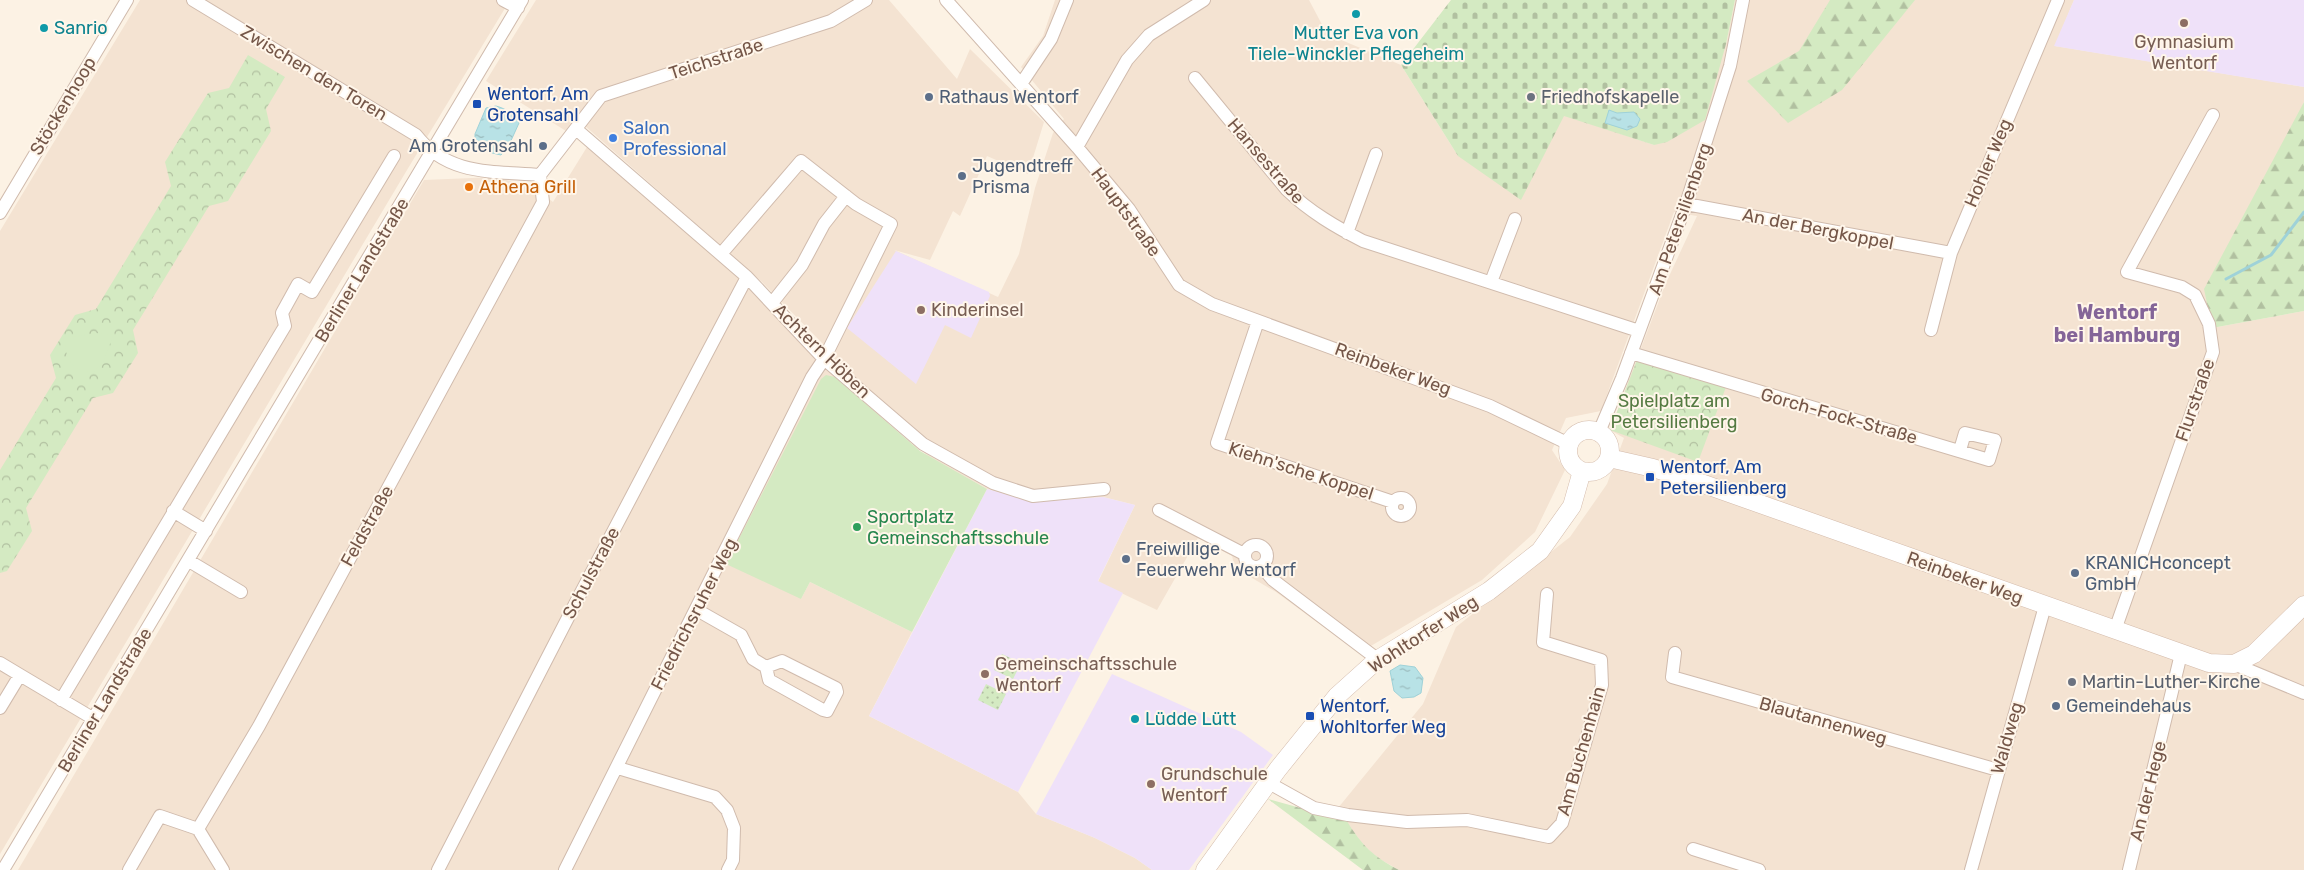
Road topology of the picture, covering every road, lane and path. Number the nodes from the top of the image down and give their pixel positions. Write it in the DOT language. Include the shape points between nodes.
graph roads {
  1 [pos="127,0"];
  2 [pos="193,0"];
  3 [pos="503,0"];
  4 [pos="866,0"];
  5 [pos="946,0"];
  6 [pos="1067,0"];
  7 [pos="1204,0"];
  8 [pos="1743,0"];
  9 [pos="2058,0"];
  10 [pos="520,4"];
  11 [pos="1196,78"];
  12 [pos="1021,84"];
  13 [pos="2213,115"];
  14 [pos="576,129"];
  15 [pos="1077,147"];
  16 [pos="431,152"];
  17 [pos="1376,154"];
  18 [pos="394,156"];
  19 [pos="540,175"];
  20 [pos="846,196"];
  21 [pos="1686,204"];
  22 [pos="0,213"];
  23 [pos="1515,219"];
  24 [pos="1347,233"];
  25 [pos="1951,253"];
  26 [pos="721,254"];
  27 [pos="747,277"];
  28 [pos="1491,282"];
  29 [pos="772,303"];
  30 [pos="1212,304"];
  31 [pos="1258,321"];
  32 [pos="1931,330"];
  33 [pos="1639,331"];
  34 [pos="1631,354"];
  35 [pos="824,359"];
  36 [pos="1598,432"];
  37 [pos="1569,444"];
  38 [pos="1960,450"];
  39 [pos="1609,458"];
  40 [pos="1582,471"];
  41 [pos="1104,489"];
  42 [pos="1393,502"];
  43 [pos="1159,510"];
  44 [pos="173,511"];
  45 [pos="206,531"];
  46 [pos="1244,554"];
  47 [pos="188,561"];
  48 [pos="1261,566"];
  49 [pos="241,592"];
  50 [pos="1547,594"];
  51 [pos="2304,605"];
  52 [pos="2045,606"];
  53 [pos="697,610"];
  54 [pos="2116,630"];
  55 [pos="1675,653"];
  56 [pos="2181,654"];
  57 [pos="1377,660"];
  58 [pos="0,663"];
  59 [pos="2234,664"];
  60 [pos="766,667"];
  61 [pos="20,675"];
  62 [pos="2304,693"];
  63 [pos="61,700"];
  64 [pos="0,708"];
  65 [pos="94,719"];
  66 [pos="618,768"];
  67 [pos="1998,770"];
  68 [pos="1269,783"];
  69 [pos="198,829"];
  70 [pos="1693,849"];
  71 [pos="3,870"];
  72 [pos="129,870"];
  73 [pos="223,870"];
  74 [pos="438,870"];
  75 [pos="565,870"];
  76 [pos="728,870"];
  77 [pos="1205,870"];
  78 [pos="1759,870"];
  79 [pos="1971,870"];
  80 [pos="2129,870"];
  1 -- 22 [label="street, Stöckenhoop"];
  2 -- 16 [label="street, Zwischen den Toren" via="416,135"];
  3 -- 10 [label="street, Berliner Landstraße"];
  4 -- 14 [label="street, Teichstraße" via="831,21 601,96"];
  5 -- 12 [label="street, Hauptstraße"];
  6 -- 12 [label="street" via="1051,39"];
  7 -- 15 [label="street" via="1149,35 1127,60"];
  8 -- 21 [label="street, Am Petersilienberg" via="1730,66"];
  9 -- 25 [label="street, Hohler Weg"];
  10 -- 16 [label="street, Berliner Landstraße"];
  11 -- 24 [label="street, Hansestraße" via="1287,190 1304,207"];
  12 -- 15 [label="street, Hauptstraße"];
  13 -- 54 [label="street, Flurstraße" via="2127,272 2182,287 2194,294 2209,324 2213,352"];
  14 -- 19 [label="street"];
  14 -- 26 [label="street, Achtern Höben"];
  15 -- 30 [label="street, Hauptstraße" via="1129,209 1179,285"];
  16 -- 19 [label="street" via="458,166"];
  16 -- 45 [label="street, Berliner Landstraße"];
  17 -- 24 [label="street"];
  18 -- 44 [label="street, Berliner Landstraße" via="312,292 298,284 282,313 285,326"];
  19 -- 69 [label="street, Feldstraße" via="543,202 259,726"];
  20 -- 26 [label="street" via="801,161"];
  20 -- 29 [label="street" via="824,224 802,265"];
  20 -- 35 [label="street, Friedrichsruher Weg" via="891,224"];
  21 -- 25 [label="street, An der Bergkoppel"];
  21 -- 33 [label="street, Am Petersilienberg"];
  23 -- 28 [label="street"];
  24 -- 28 [label="street, Hansestraße" via="1363,242"];
  25 -- 32 [label="street, Hohler Weg"];
  26 -- 27 [label="street, Achtern Höben"];
  27 -- 29 [label="street, Achtern Höben"];
  27 -- 74 [label="street, Schulstraße"];
  28 -- 33 [label="street, Hansestraße"];
  29 -- 35 [label="street, Achtern Höben"];
  30 -- 31 [label="street, Reinbeker Weg"];
  31 -- 37 [label="street, Reinbeker Weg" via="1490,406"];
  31 -- 42 [label="street, Kiehn'sche Koppel" via="1217,443"];
  33 -- 34 [label="street, Am Petersilienberg"];
  34 -- 36 [label="street, Am Petersilienberg"];
  34 -- 38 [label="street, Gorch-Fock-Straße"];
  35 -- 41 [label="street, Achtern Höben" via="923,444 993,483 1033,496"];
  35 -- 53 [label="street, Friedrichsruher Weg" via="812,377"];
  36 -- 37 [label="main road" via="1581,432"];
  36 -- 39 [label="main road" via="1610,445"];
  37 -- 40 [label="main road" via="1572,463"];
  39 -- 40 [label="main road" via="1595,472"];
  39 -- 52 [label="main road, Reinbeker Weg" via="1701,483"];
  40 -- 57 [label="main road, Wohltorfer Weg" via="1572,506 1540,551 1489,591"];
  43 -- 46 [label="street"];
  44 -- 45 [label="street"];
  44 -- 63 [label="street, Berliner Landstraße"];
  45 -- 47 [label="street, Berliner Landstraße"];
  46 -- 48 [label="street" via="1250,566"];
  46 -- 48 [label="street" via="1252,545 1263,547 1267,557"];
  47 -- 49 [label="street"];
  47 -- 65 [label="street, Berliner Landstraße"];
  48 -- 57 [label="street" via="1273,580"];
  50 -- 68 [label="street, Am Buchenhain" via="1543,642 1601,660 1602,685 1562,823 1550,837 1467,820 1407,822 1348,815 1314,808"];
  51 -- 59 [label="main road" via="2254,654"];
  52 -- 54 [label="main road, Reinbeker Weg"];
  52 -- 67 [label="street, Waldweg"];
  53 -- 60 [label="street" via="741,635 754,658"];
  53 -- 66 [label="street, Friedrichsruher Weg"];
  54 -- 56 [label="main road, Reinbeker Weg"];
  55 -- 67 [label="street, Blautannenweg" via="1672,677"];
  56 -- 59 [label="main road, Reinbeker Weg" via="2209,663"];
  56 -- 80 [label="street, An der Hege"];
  57 -- 68 [label="main road, Wohltorfer Weg" via="1337,696"];
  58 -- 61 [label="street"];
  59 -- 62 [label="street"];
  60 -- 60 [label="street" via="769,680 823,710 827,711 838,692 836,688 782,661"];
  61 -- 63 [label="street"];
  61 -- 64 [label="street"];
  63 -- 65 [label="street"];
  65 -- 71 [label="street, Berliner Landstraße"];
  66 -- 75 [label="street, Friedrichsruher Weg"];
  66 -- 76 [label="street" via="715,797 727,810 734,828 733,860"];
  67 -- 79 [label="street, Waldweg"];
  68 -- 77 [label="main road, Wohltorfer Weg"];
  69 -- 72 [label="street" via="160,816"];
  69 -- 73 [label="street"];
  70 -- 78 [label="street"];
}
